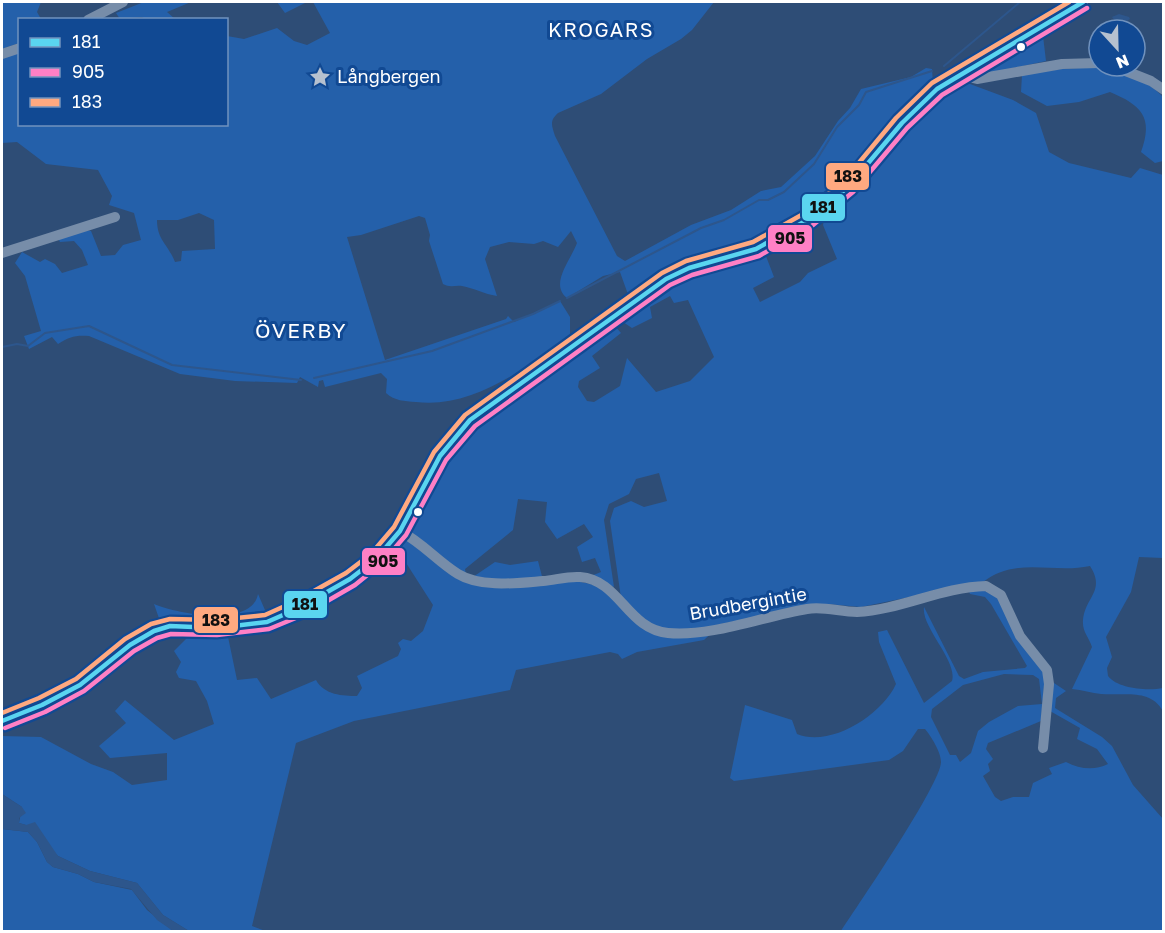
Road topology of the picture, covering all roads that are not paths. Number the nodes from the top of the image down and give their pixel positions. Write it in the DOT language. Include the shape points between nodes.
graph roads {
  1 [pos="123,2"];
  2 [pos="1083,2"];
  3 [pos="92,18"];
  4 [pos="18,49"];
  5 [pos="2,54"];
  6 [pos="1087,63"];
  7 [pos="965,72"];
  8 [pos="1144,78"];
  9 [pos="1164,90"];
  10 [pos="115,216"];
  11 [pos="2,253"];
  12 [pos="400,531"];
  13 [pos="2,721"];
  14 [pos="1043,748"];
  1 -- 3 [label="street"];
  2 -- 7 [label="street"];
  4 -- 5 [label="street"];
  6 -- 7 [label="street" via="977,79"];
  7 -- 12 [label="street" via="928,97 848,187 809,219 756,249 688,268 666,279 475,416 445,447"];
  8 -- 9 [label="street"];
  10 -- 11 [label="street"];
  12 -- 13 [label="street" via="365,568 299,608 254,625 171,626 154,631 80,685"];
  12 -- 14 [label="street, Brudbergintie" via="422,543 459,574 484,582 579,577 608,586 633,617 667,633 721,628 809,608 856,612 986,586 1000,595 1020,636 1047,670"];
}
